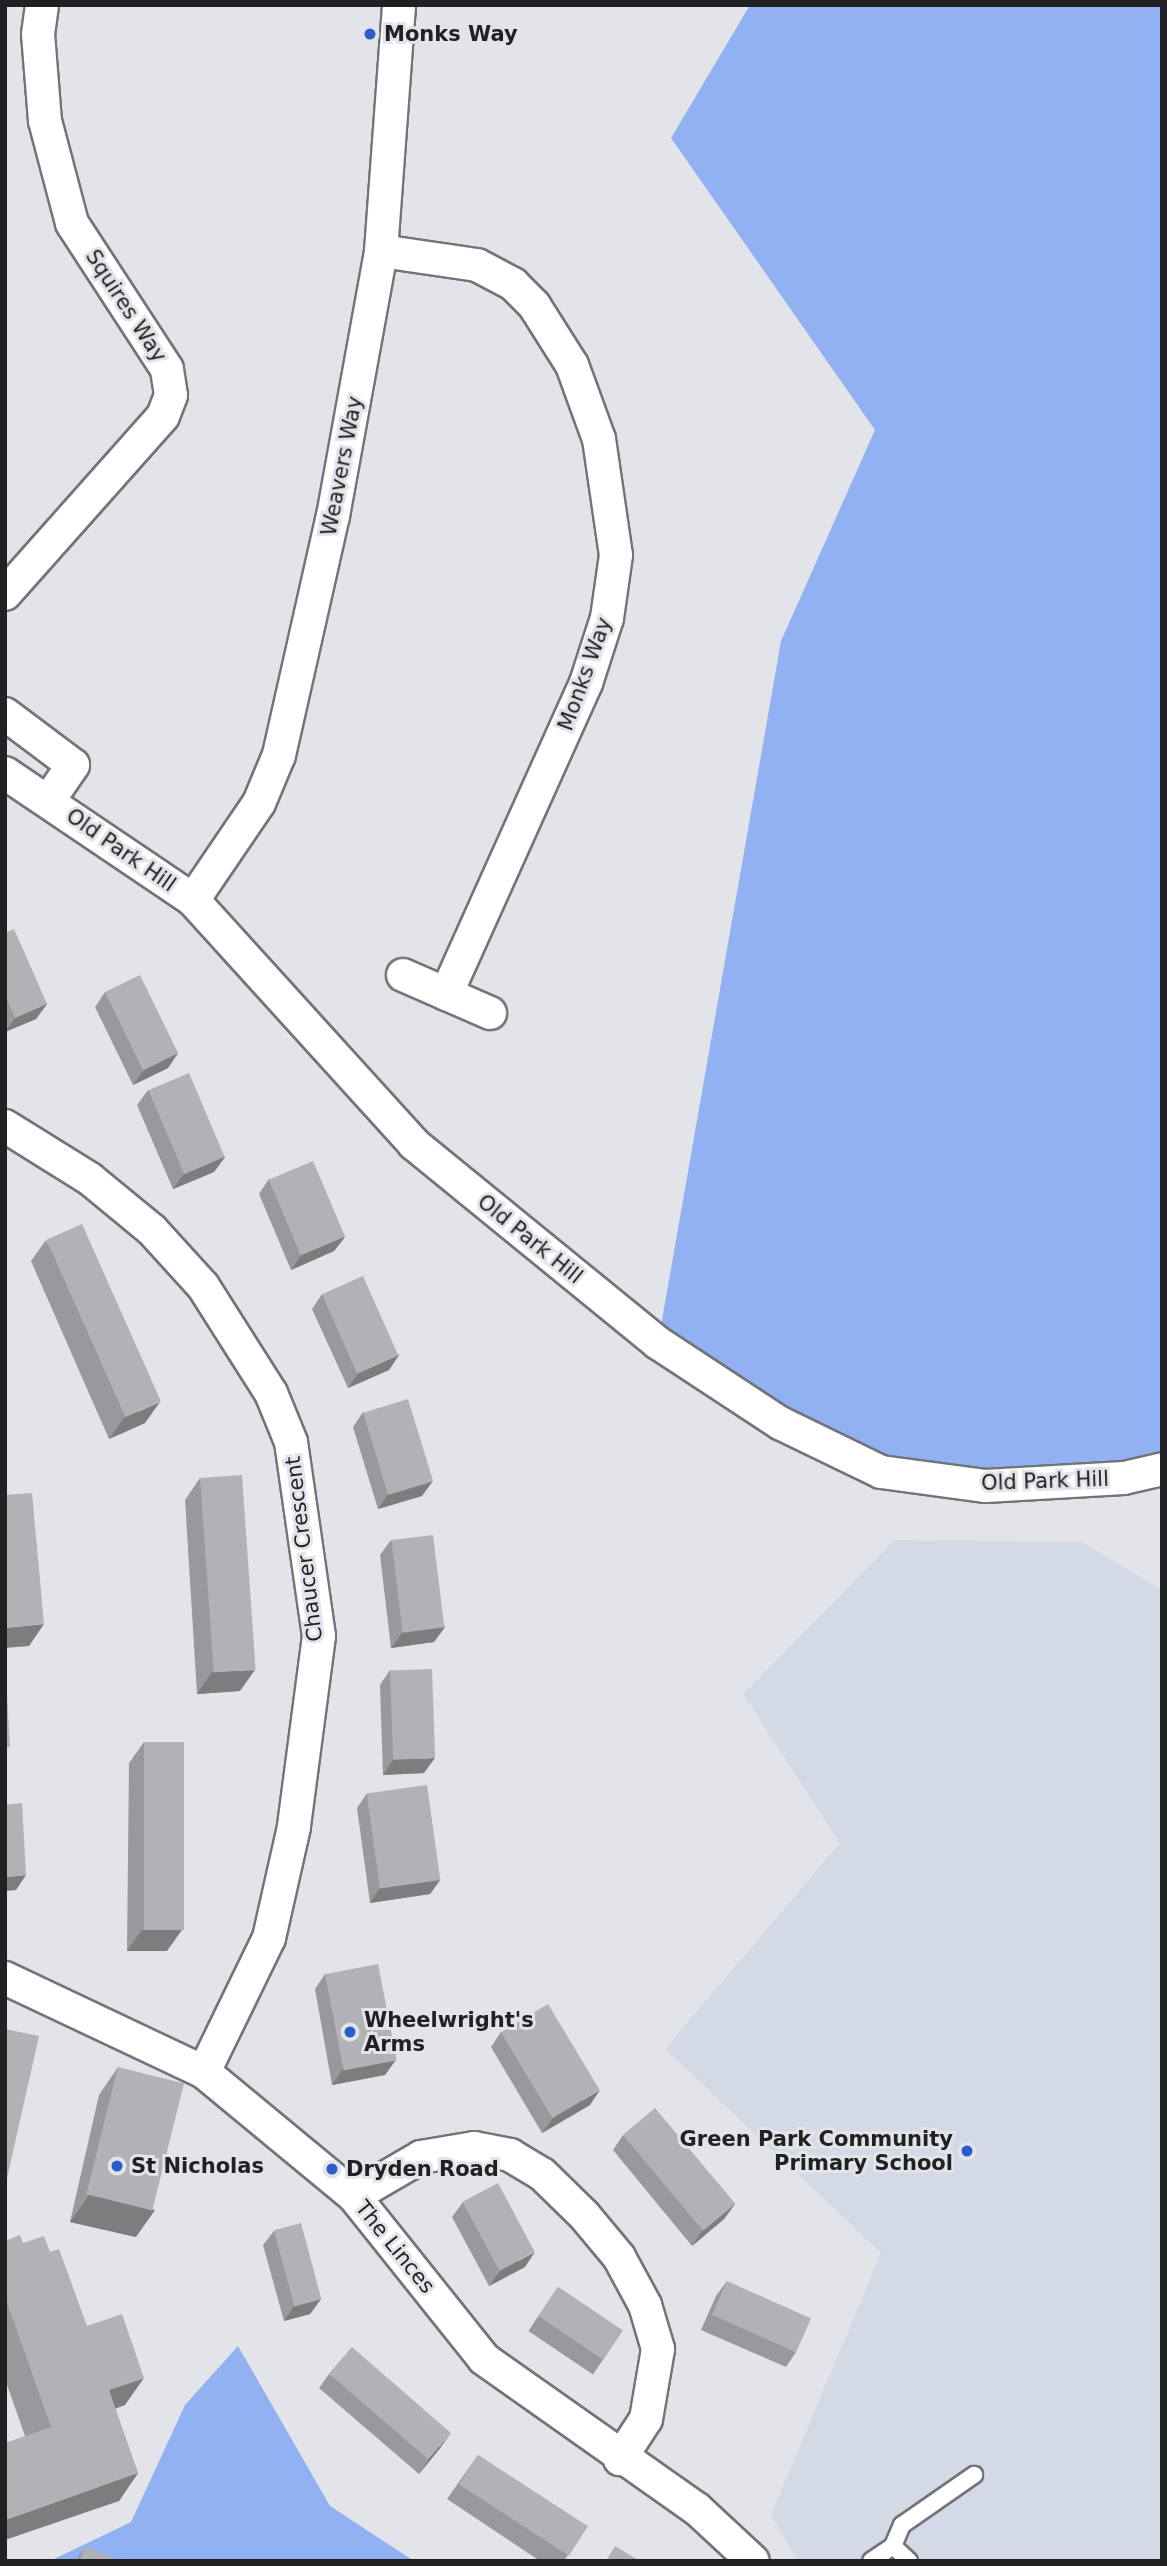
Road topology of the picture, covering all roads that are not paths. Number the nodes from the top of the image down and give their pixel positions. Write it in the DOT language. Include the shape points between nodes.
graph roads {
  1 [pos="42,5"];
  2 [pos="398,5"];
  3 [pos="381,251"];
  4 [pos="5,594"];
  5 [pos="5,714"];
  6 [pos="5,773"];
  7 [pos="49,800"];
  8 [pos="192,900"];
  9 [pos="403,975"];
  10 [pos="446,994"];
  11 [pos="490,1013"];
  12 [pos="5,1126"];
  13 [pos="1162,1469"];
  14 [pos="5,1978"];
  15 [pos="204,2073"];
  16 [pos="354,2196"];
  17 [pos="620,2459"];
  18 [pos="974,2475"];
  19 [pos="893,2546"];
  20 [pos="753,2561"];
  21 [pos="871,2561"];
  22 [pos="909,2561"];
  1 -- 4 [label="street, Squires Way" via="38,34 45,121 72,223 167,369 171,396 163,416"];
  2 -- 3 [label="street, Weavers Way"];
  3 -- 8 [label="street, Weavers Way" via="334,516 279,755 259,803"];
  3 -- 10 [label="street, Monks Way" via="477,265 513,284 534,305 572,365 599,439 614,531 616,555 607,618 586,684"];
  5 -- 7 [label="street" via="73,765"];
  6 -- 7 [label="street, Old Park Hill"];
  7 -- 8 [label="street, Old Park Hill"];
  8 -- 13 [label="street, Old Park Hill" via="414,1144 658,1343 780,1423 881,1472 986,1486 1124,1478"];
  9 -- 10 [label="street"];
  10 -- 11 [label="street"];
  12 -- 15 [label="street, Chaucer Crescent" via="90,1179 152,1230 186,1267 250,1359 291,1442 318,1636 294,1826 269,1938"];
  14 -- 15 [label="street, The Linces"];
  15 -- 16 [label="street, The Linces"];
  16 -- 17 [label="street, The Linces" via="484,2359"];
  16 -- 17 [label="street" via="421,2157 474,2148 510,2155 542,2174 584,2215 619,2257 645,2305 658,2349 646,2419"];
  17 -- 20 [label="street, The Linces" via="697,2509"];
  18 -- 19 [label="lane" via="902,2525"];
  19 -- 21 [label="lane"];
  19 -- 22 [label="lane"];
}
